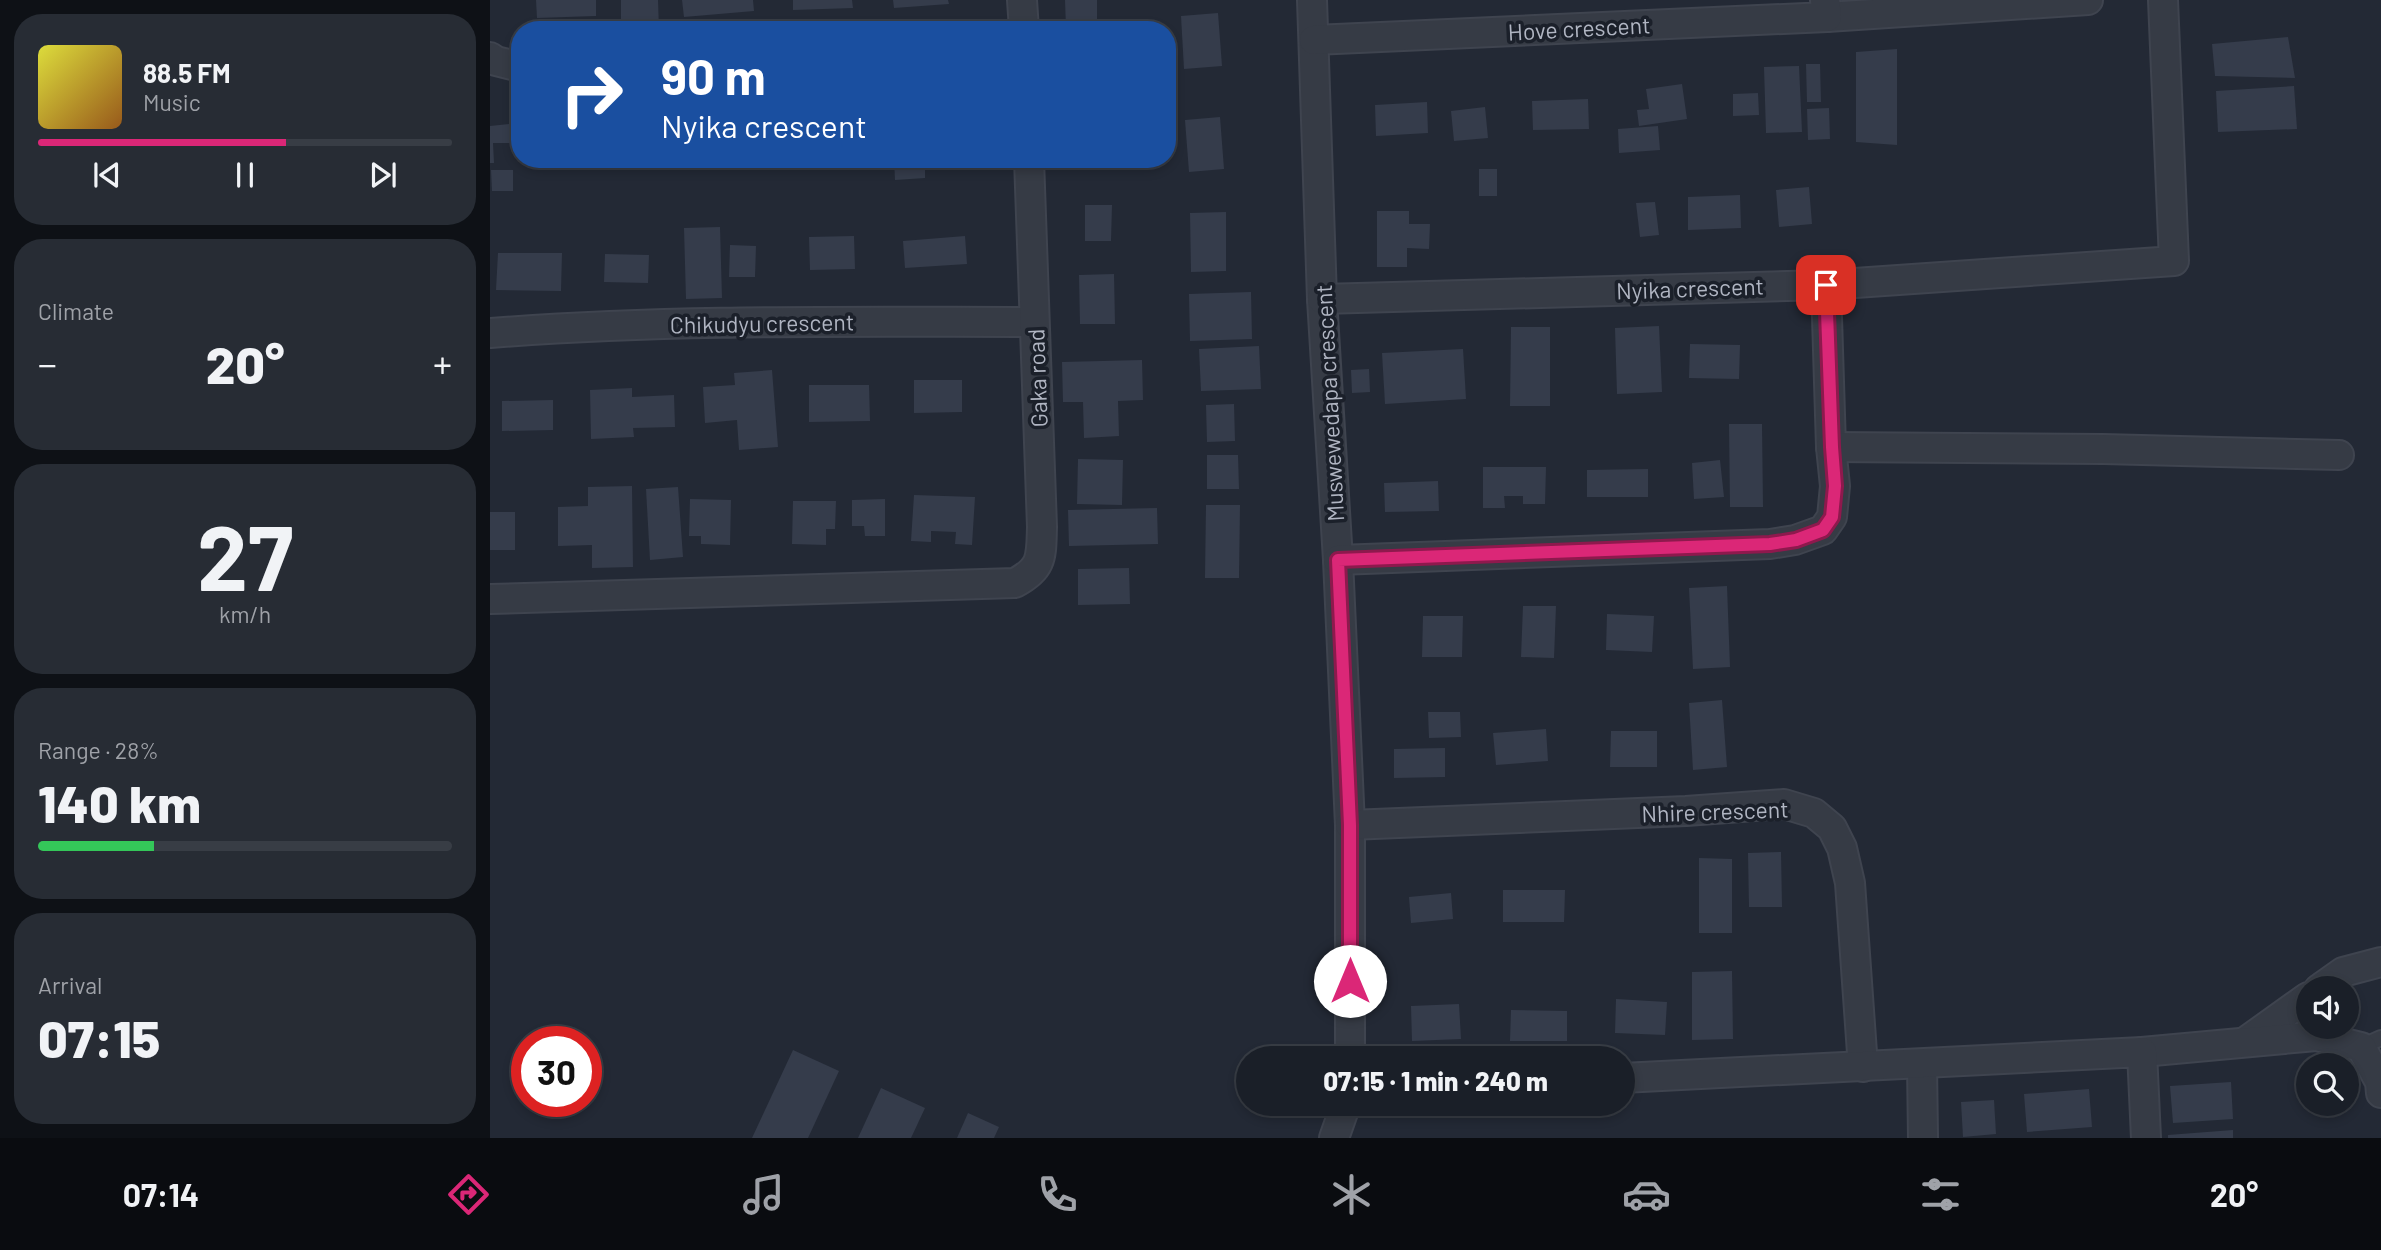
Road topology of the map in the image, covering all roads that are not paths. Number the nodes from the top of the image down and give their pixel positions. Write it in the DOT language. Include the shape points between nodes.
graph roads {
  1 [pos="1022,0"];
  2 [pos="1312,0"];
  3 [pos="2088,0"];
  4 [pos="2163,0"];
  5 [pos="1826,9"];
  6 [pos="1023,21"];
  7 [pos="1314,40"];
  8 [pos="490,57"];
  9 [pos="511,65"];
  10 [pos="1029,168"];
  11 [pos="1826,285"];
  12 [pos="1322,299"];
  13 [pos="1034,321"];
  14 [pos="490,333"];
  15 [pos="1832,447"];
  16 [pos="2339,455"];
  17 [pos="1338,560"];
  18 [pos="490,599"];
  19 [pos="1350,825"];
  20 [pos="2381,962"];
  21 [pos="2337,976"];
  22 [pos="2296,1006"];
  23 [pos="2245,1042"];
  24 [pos="2371,1043"];
  25 [pos="1350,1046"];
  26 [pos="2142,1052"];
  27 [pos="1922,1064"];
  28 [pos="1863,1067"];
  29 [pos="1635,1077"];
  30 [pos="2381,1093"];
  31 [pos="1342,1116"];
  32 [pos="1334,1138"];
  33 [pos="1923,1138"];
  34 [pos="2146,1138"];
  1 -- 6 [label="street"];
  2 -- 7 [label="street, Muswewedapa crescent"];
  3 -- 5 [label="street, Hove crescent"];
  4 -- 11 [label="street, Nyika crescent" via="2174,261"];
  5 -- 7 [label="street, Hove crescent"];
  7 -- 12 [label="street, Muswewedapa crescent"];
  8 -- 9 [label="street"];
  10 -- 13 [label="street, Gaka road"];
  11 -- 12 [label="street, Nyika crescent"];
  11 -- 15 [label="street"];
  12 -- 17 [label="street, Muswewedapa crescent"];
  13 -- 14 [label="street, Chikudyu crescent" via="733,322"];
  13 -- 18 [label="street, Gaka road" via="1041,560 1030,575 1015,583"];
  15 -- 16 [label="street"];
  15 -- 17 [label="street" via="1832,517 1823,530 1796,540"];
  17 -- 19 [label="street, Muswewedapa crescent"];
  19 -- 25 [label="street, Muswewedapa crescent"];
  19 -- 28 [label="street, Nhire crescent" via="1784,804 1814,813 1832,828 1850,883"];
  20 -- 21 [label="street"];
  22 -- 23 [label="street"];
  23 -- 24 [label="street" via="2316,1036"];
  23 -- 26 [label="street"];
  24 -- 30 [label="street"];
  26 -- 27 [label="street"];
  26 -- 34 [label="street"];
  27 -- 28 [label="street"];
  27 -- 33 [label="street"];
  28 -- 29 [label="street"];
  31 -- 32 [label="street"];
}
